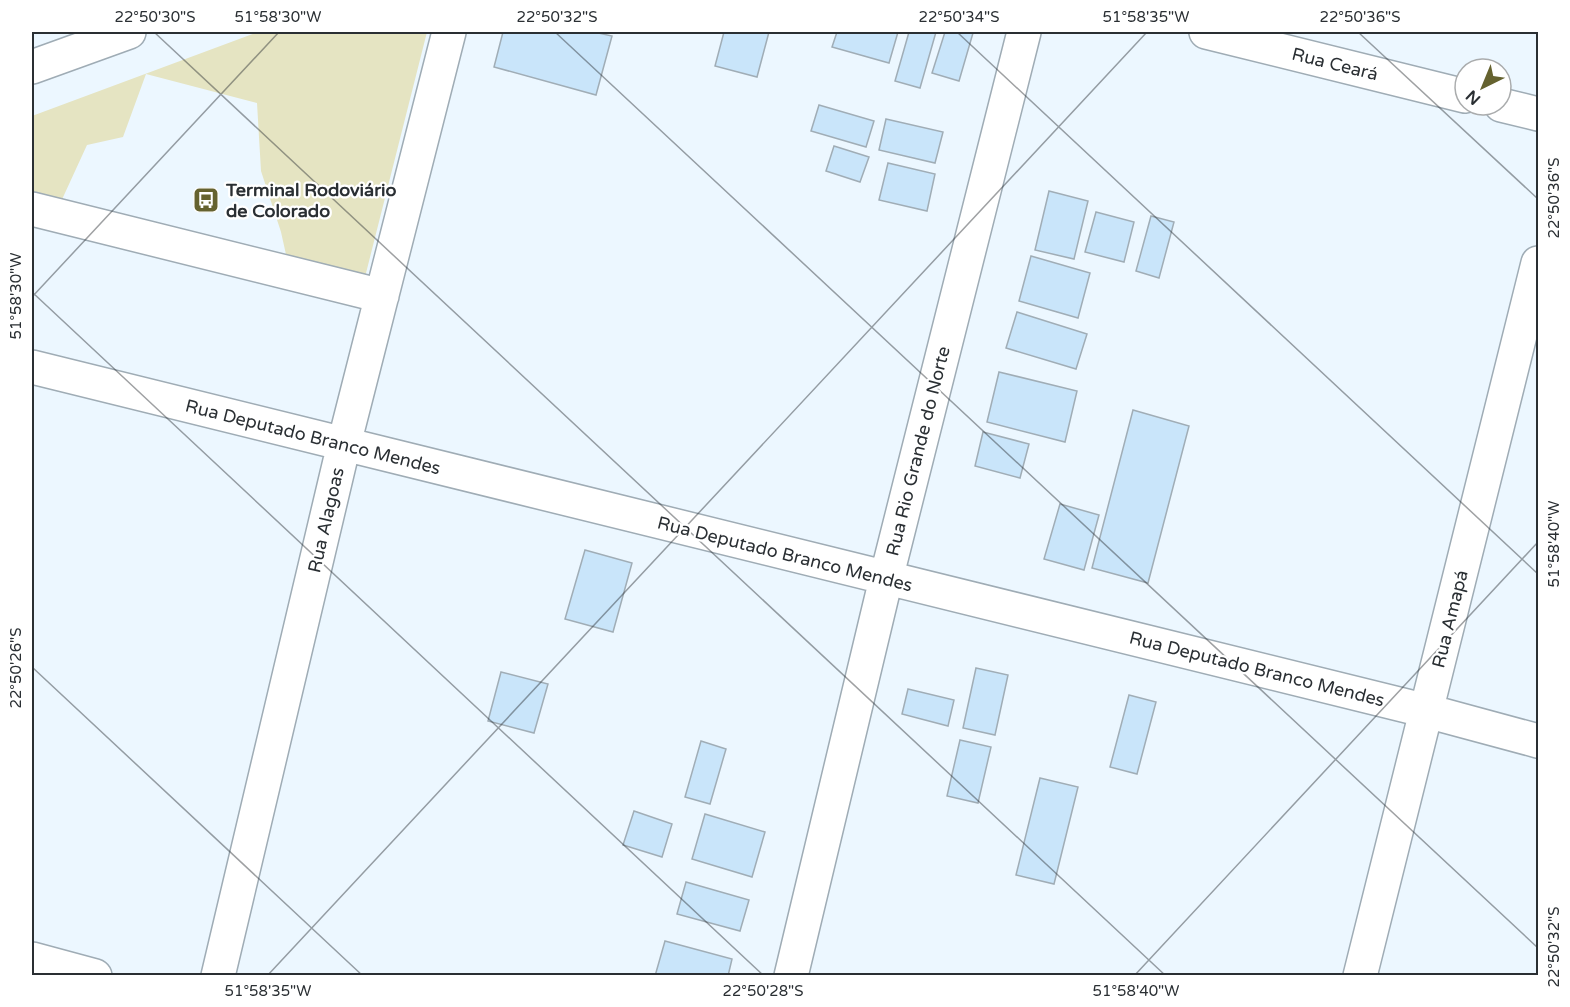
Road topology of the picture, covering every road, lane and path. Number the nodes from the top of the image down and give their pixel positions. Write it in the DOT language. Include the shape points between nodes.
graph roads {
  1 [pos="129,32"];
  2 [pos="449,32"];
  3 [pos="1024,32"];
  4 [pos="1206,32"];
  5 [pos="32,67"];
  6 [pos="1453,93"];
  7 [pos="1513,108"];
  8 [pos="1539,114"];
  9 [pos="32,209"];
  10 [pos="1539,263"];
  11 [pos="381,296"];
  12 [pos="32,367"];
  13 [pos="344,444"];
  14 [pos="886,579"];
  15 [pos="1427,711"];
  16 [pos="1539,741"];
  17 [pos="32,960"];
  18 [pos="95,975"];
  19 [pos="218,975"];
  20 [pos="791,975"];
  21 [pos="1360,975"];
  1 -- 5 [label="street"];
  2 -- 11 [label="street, Rua Alagoas"];
  3 -- 14 [label="street, Rua Rio Grande do Norte"];
  4 -- 6 [label="street, Rua Ceará"];
  7 -- 8 [label="street"];
  9 -- 11 [label="street"];
  10 -- 15 [label="street, Rua Amapá"];
  11 -- 13 [label="street, Rua Alagoas"];
  12 -- 13 [label="street, Rua Deputado Branco Mendes"];
  13 -- 14 [label="street, Rua Deputado Branco Mendes"];
  13 -- 19 [label="street, Rua Alagoas"];
  14 -- 15 [label="street, Rua Deputado Branco Mendes"];
  14 -- 20 [label="street, Rua Rio Grande do Norte"];
  15 -- 16 [label="street, Rua Deputado Branco Mendes"];
  15 -- 21 [label="street, Rua Amapá"];
  17 -- 18 [label="street"];
}
